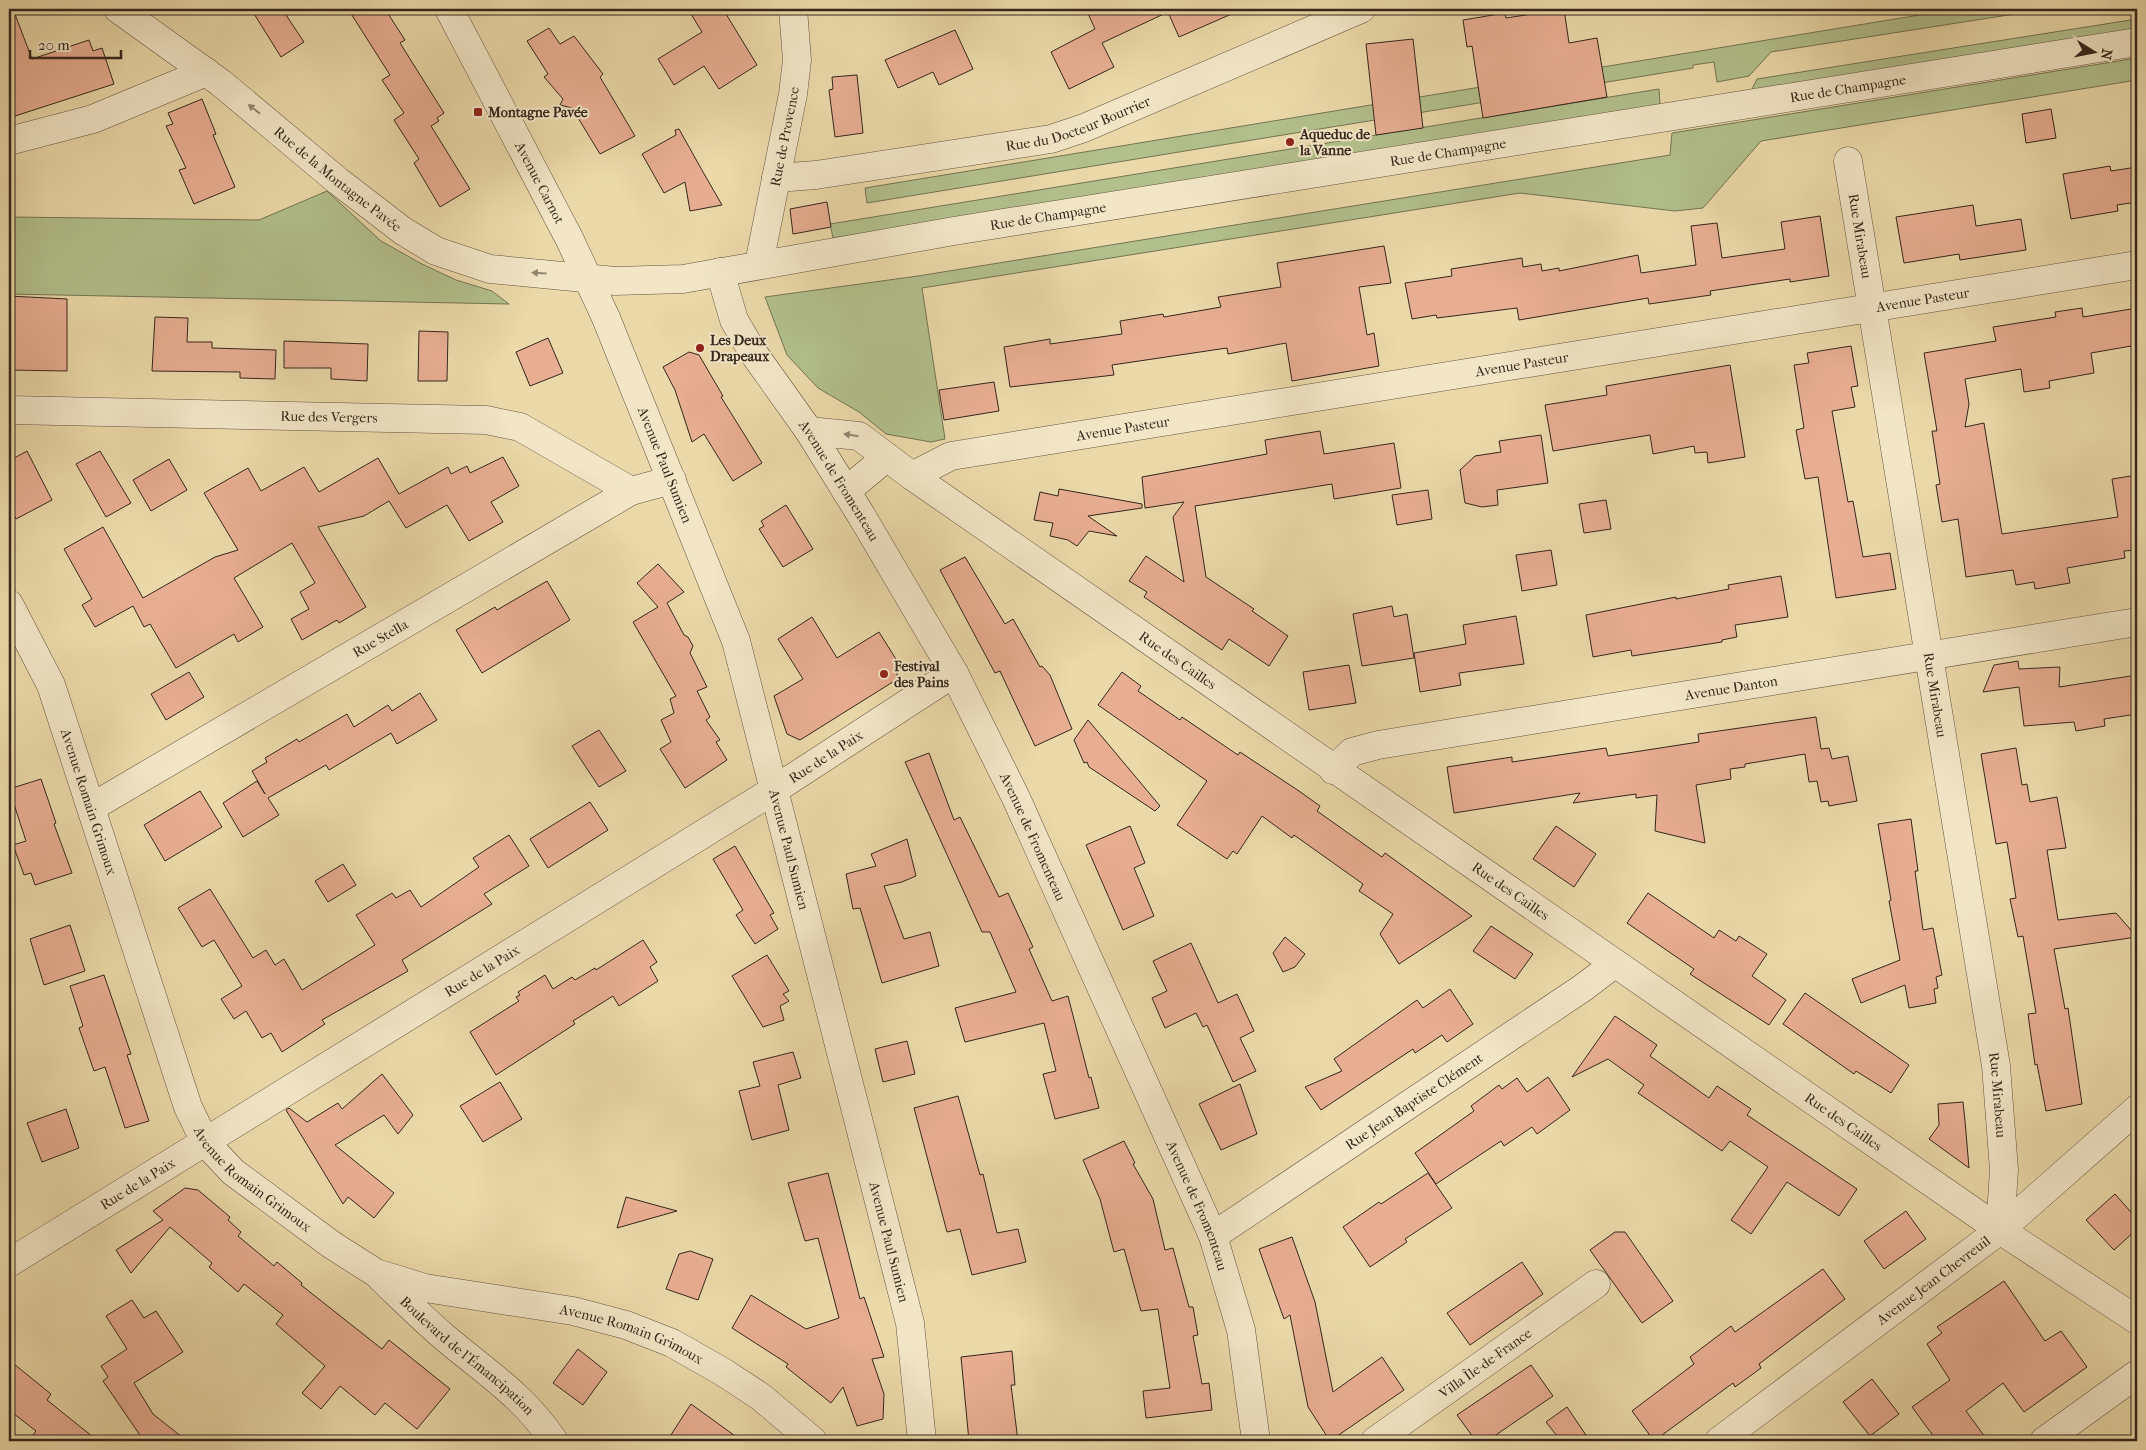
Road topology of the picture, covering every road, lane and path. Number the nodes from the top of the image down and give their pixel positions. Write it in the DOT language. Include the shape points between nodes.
graph roads {
  1 [pos="118,9"];
  2 [pos="449,9"];
  3 [pos="794,9"];
  4 [pos="1361,9"];
  5 [pos="2137,42"];
  6 [pos="206,72"];
  7 [pos="9,140"];
  8 [pos="1848,161"];
  9 [pos="776,178"];
  10 [pos="759,264"];
  11 [pos="2137,265"];
  12 [pos="720,272"];
  13 [pos="587,278"];
  14 [pos="1871,308"];
  15 [pos="9,410"];
  16 [pos="809,431"];
  17 [pos="887,457"];
  18 [pos="912,476"];
  19 [pos="672,480"];
  20 [pos="630,490"];
  21 [pos="846,491"];
  22 [pos="9,604"];
  23 [pos="2137,622"];
  24 [pos="1929,656"];
  25 [pos="954,673"];
  26 [pos="1334,770"];
  27 [pos="774,790"];
  28 [pos="92,807"];
  29 [pos="1614,964"];
  30 [pos="2137,1109"];
  31 [pos="205,1142"];
  32 [pos="2000,1230"];
  33 [pos="1213,1236"];
  34 [pos="9,1263"];
  35 [pos="376,1273"];
  36 [pos="1596,1284"];
  37 [pos="2137,1320"];
  38 [pos="2137,1374"];
  39 [pos="554,1441"];
  40 [pos="813,1441"];
  41 [pos="922,1441"];
  42 [pos="1256,1441"];
  43 [pos="1375,1441"];
  44 [pos="1720,1441"];
  45 [pos="2044,1441"];
  1 -- 6 [label="street, Rue de la Montagne Pavée"];
  2 -- 13 [label="street, Avenue Carnot"];
  3 -- 9 [label="street, Rue de Provence" via="797,60"];
  4 -- 9 [label="street, Rue du Docteur Bourrier" via="1084,128 1051,139 816,176"];
  5 -- 10 [label="street, Rue de Champagne"];
  6 -- 7 [label="street" via="92,119"];
  13 -- 6 [label="street, Rue de la Montagne Pavée, one-way" via="490,269 436,251 403,231 338,181 262,115"];
  8 -- 14 [label="street, Rue Mirabeau"];
  9 -- 10 [label="street, Rue de Provence"];
  10 -- 12 [label="street, Rue de Champagne"];
  11 -- 14 [label="street, Avenue Pasteur"];
  12 -- 13 [label="street, Rue de la Montagne Pavée" via="683,279 615,281"];
  12 -- 16 [label="street, Avenue de Fromenteau" via="734,320"];
  13 -- 19 [label="street, Avenue Paul Sumien"];
  14 -- 18 [label="street, Avenue Pasteur" via="951,456"];
  14 -- 24 [label="street, Rue Mirabeau"];
  15 -- 20 [label="street, Rue des Vergers" via="486,420 520,427"];
  17 -- 16 [label="street, Rue des Cailles, one-way" via="859,436"];
  16 -- 21 [label="street, Avenue de Fromenteau"];
  17 -- 18 [label="street, Rue des Cailles"];
  17 -- 21 [label="street"];
  18 -- 26 [label="street, Rue des Cailles"];
  19 -- 20 [label="street, Rue Stella"];
  19 -- 27 [label="street, Avenue Paul Sumien" via="736,641"];
  20 -- 28 [label="street, Rue Stella"];
  21 -- 25 [label="street, Avenue de Fromenteau"];
  22 -- 28 [label="street, Avenue Romain Grimoux" via="51,685"];
  23 -- 24 [label="street, Avenue Danton"];
  24 -- 26 [label="street, Avenue Danton" via="1378,745 1352,752"];
  24 -- 32 [label="street, Rue Mirabeau" via="1996,1066 2004,1170"];
  25 -- 27 [label="street, Rue de la Paix"];
  25 -- 33 [label="street, Avenue de Fromenteau" via="1016,798"];
  26 -- 29 [label="street, Rue des Cailles"];
  27 -- 31 [label="street, Rue de la Paix"];
  27 -- 41 [label="street, Avenue Paul Sumien" via="910,1323"];
  28 -- 31 [label="street, Avenue Romain Grimoux" via="188,1107"];
  29 -- 32 [label="street, Rue des Cailles"];
  29 -- 33 [label="street, Rue Jean-Baptiste Clément"];
  30 -- 32 [label="street, Avenue Jean Chevreuil"];
  31 -- 34 [label="street, Rue de la Paix"];
  31 -- 35 [label="street, Avenue Romain Grimoux" via="233,1172 332,1245"];
  32 -- 37 [label="street, Rue des Cailles"];
  32 -- 44 [label="street, Avenue Jean Chevreuil"];
  33 -- 42 [label="street, Avenue de Fromenteau" via="1241,1330"];
  35 -- 39 [label="street, Boulevard de l'Émancipation" via="442,1336 509,1388"];
  35 -- 40 [label="street, Avenue Romain Grimoux" via="425,1288 573,1312 626,1325 672,1343 723,1372 761,1397"];
  36 -- 43 [label="street, Villa Île-de-France"];
  38 -- 45 [label="street"];
}
